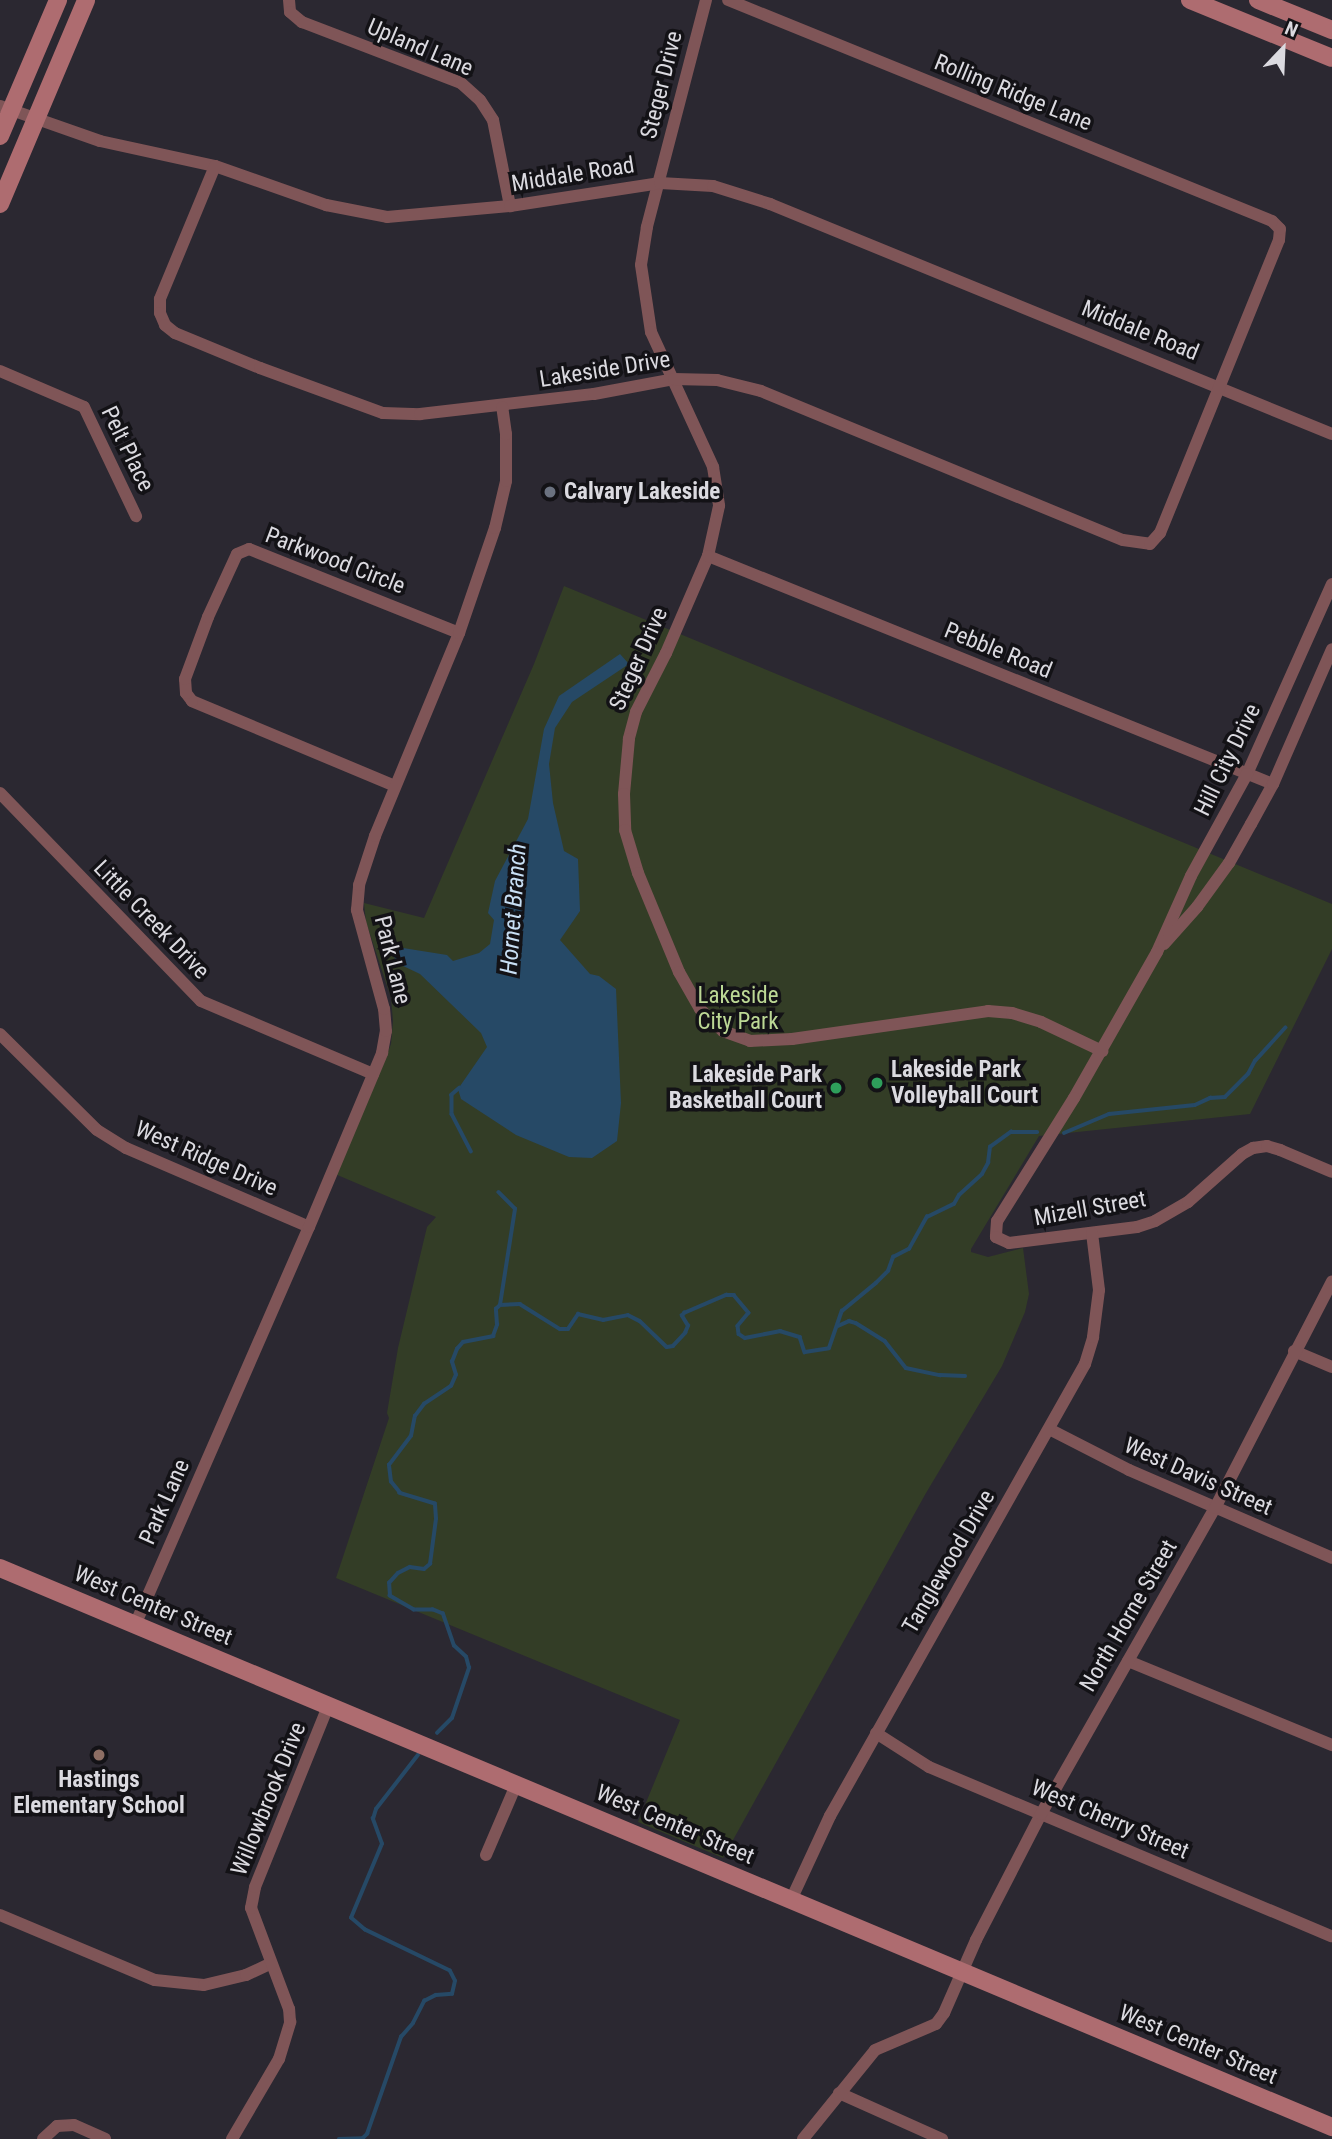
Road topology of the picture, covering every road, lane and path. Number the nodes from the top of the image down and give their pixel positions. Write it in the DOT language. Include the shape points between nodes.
graph roads {
  1 [pos="58,0"];
  2 [pos="86,0"];
  3 [pos="289,0"];
  4 [pos="706,0"];
  5 [pos="728,0"];
  6 [pos="1190,0"];
  7 [pos="1258,0"];
  8 [pos="1332,30"];
  9 [pos="1332,58"];
  10 [pos="5,108"];
  11 [pos="34,120"];
  12 [pos="0,136"];
  13 [pos="215,166"];
  14 [pos="660,183"];
  15 [pos="0,204"];
  16 [pos="510,206"];
  17 [pos="0,371"];
  18 [pos="674,379"];
  19 [pos="1217,385"];
  20 [pos="502,407"];
  21 [pos="1332,434"];
  22 [pos="136,516"];
  23 [pos="708,556"];
  24 [pos="1332,584"];
  25 [pos="459,633"];
  26 [pos="1332,649"];
  27 [pos="1247,774"];
  28 [pos="1273,784"];
  29 [pos="395,786"];
  30 [pos="0,793"];
  31 [pos="1157,952"];
  32 [pos="0,1034"];
  33 [pos="1102,1051"];
  34 [pos="373,1074"];
  35 [pos="1332,1172"];
  36 [pos="309,1227"];
  37 [pos="1092,1233"];
  38 [pos="996,1237"];
  39 [pos="1332,1280"];
  40 [pos="1294,1351"];
  41 [pos="1332,1367"];
  42 [pos="1049,1429"];
  43 [pos="1215,1508"];
  44 [pos="1332,1558"];
  45 [pos="0,1568"];
  46 [pos="135,1625"];
  47 [pos="1128,1661"];
  48 [pos="328,1706"];
  49 [pos="876,1733"];
  50 [pos="1332,1745"];
  51 [pos="516,1785"];
  52 [pos="1041,1814"];
  53 [pos="486,1855"];
  54 [pos="791,1900"];
  55 [pos="0,1915"];
  56 [pos="1332,1936"];
  57 [pos="270,1964"];
  58 [pos="961,1972"];
  59 [pos="839,2093"];
  60 [pos="1332,2127"];
  61 [pos="43,2139"];
  62 [pos="105,2139"];
  63 [pos="232,2139"];
  64 [pos="803,2139"];
  65 [pos="942,2139"];
  1 -- 10 [label="street"];
  2 -- 11 [label="street"];
  3 -- 16 [label="street, Upland Lane" via="290,12 302,22 461,83 480,100 493,120"];
  4 -- 14 [label="street, Steger Drive"];
  5 -- 19 [label="street, Rolling Ridge Lane" via="1272,221 1280,229 1279,240"];
  6 -- 9 [label="street"];
  7 -- 8 [label="street"];
  10 -- 11 [label="street, Middale Road"];
  10 -- 12 [label="street"];
  11 -- 13 [label="street, Middale Road" via="100,141"];
  11 -- 15 [label="street"];
  13 -- 16 [label="street, Middale Road" via="326,205 376,216 428,216"];
  13 -- 20 [label="street, Lakeside Drive" via="160,299 165,325 175,333 383,413"];
  14 -- 16 [label="street, Middale Road"];
  14 -- 18 [label="street, Steger Drive" via="641,265 651,332"];
  14 -- 19 [label="street, Middale Road" via="713,186 770,204"];
  17 -- 22 [label="street, Pelt Place" via="84,407"];
  18 -- 19 [label="street, Lakeside Drive" via="717,380 761,391 1123,540 1150,544 1160,533"];
  18 -- 20 [label="street, Lakeside Drive"];
  18 -- 23 [label="street, Steger Drive" via="713,467 718,515"];
  19 -- 21 [label="street, Middale Road"];
  20 -- 25 [label="street, Park Lane" via="506,481"];
  23 -- 27 [label="street, Pebble Road"];
  23 -- 33 [label="street, Steger Drive" via="636,712 624,794 625,830 638,873 679,972 700,1009 723,1031 750,1041 988,1011 1013,1013"];
  24 -- 27 [label="street, Hill City Drive"];
  25 -- 29 [label="street, Park Lane"];
  25 -- 29 [label="street, Parkwood Circle" via="249,549 237,554 209,615 185,679 192,701"];
  26 -- 28 [label="street, Hill City Drive"];
  27 -- 28 [label="street, Pebble Road"];
  27 -- 31 [label="street, Hill City Drive" via="1191,876"];
  28 -- 31 [label="street, Hill City Drive" via="1229,863"];
  29 -- 34 [label="street, Park Lane" via="358,898 386,1031"];
  30 -- 34 [label="street, Little Creek Drive" via="201,1001"];
  31 -- 33 [label="street, Hill City Drive"];
  32 -- 36 [label="street, West Ridge Drive" via="97,1129 126,1148"];
  33 -- 38 [label="street, Hill City Drive" via="997,1221"];
  34 -- 36 [label="street, Park Lane"];
  35 -- 37 [label="street, Mizell Street" via="1267,1146 1253,1149 1171,1213 1137,1227"];
  36 -- 46 [label="street, Park Lane"];
  37 -- 38 [label="street, Mizell Street" via="1009,1243"];
  37 -- 42 [label="street, Tanglewood Drive" via="1098,1290 1093,1337 1085,1364"];
  39 -- 40 [label="street, North Horne Street"];
  40 -- 41 [label="street"];
  40 -- 43 [label="street, North Horne Street"];
  42 -- 43 [label="street, West Davis Street"];
  42 -- 49 [label="street, Tanglewood Drive"];
  43 -- 44 [label="street, West Davis Street"];
  43 -- 47 [label="street, North Horne Street"];
  45 -- 46 [label="street, West Center Street"];
  46 -- 48 [label="street, West Center Street"];
  47 -- 50 [label="street"];
  47 -- 52 [label="street, North Horne Street"];
  48 -- 51 [label="street, West Center Street"];
  48 -- 57 [label="street, Willowbrook Drive" via="255,1887 251,1908"];
  49 -- 52 [label="street, West Cherry Street" via="929,1767"];
  49 -- 54 [label="street, Tanglewood Drive"];
  51 -- 53 [label="street"];
  51 -- 54 [label="street, West Center Street"];
  52 -- 56 [label="street, West Cherry Street"];
  52 -- 58 [label="street, North Horne Street"];
  54 -- 58 [label="street, West Center Street"];
  55 -- 57 [label="street" via="155,1980 204,1986"];
  57 -- 63 [label="street, Willowbrook Drive" via="290,2022 279,2059"];
  58 -- 59 [label="street, North Horne Street" via="936,2024 875,2050"];
  58 -- 60 [label="street, West Center Street"];
  59 -- 64 [label="street, North Horne Street"];
  59 -- 65 [label="street"];
  61 -- 62 [label="street" via="57,2126 74,2125"];
}
